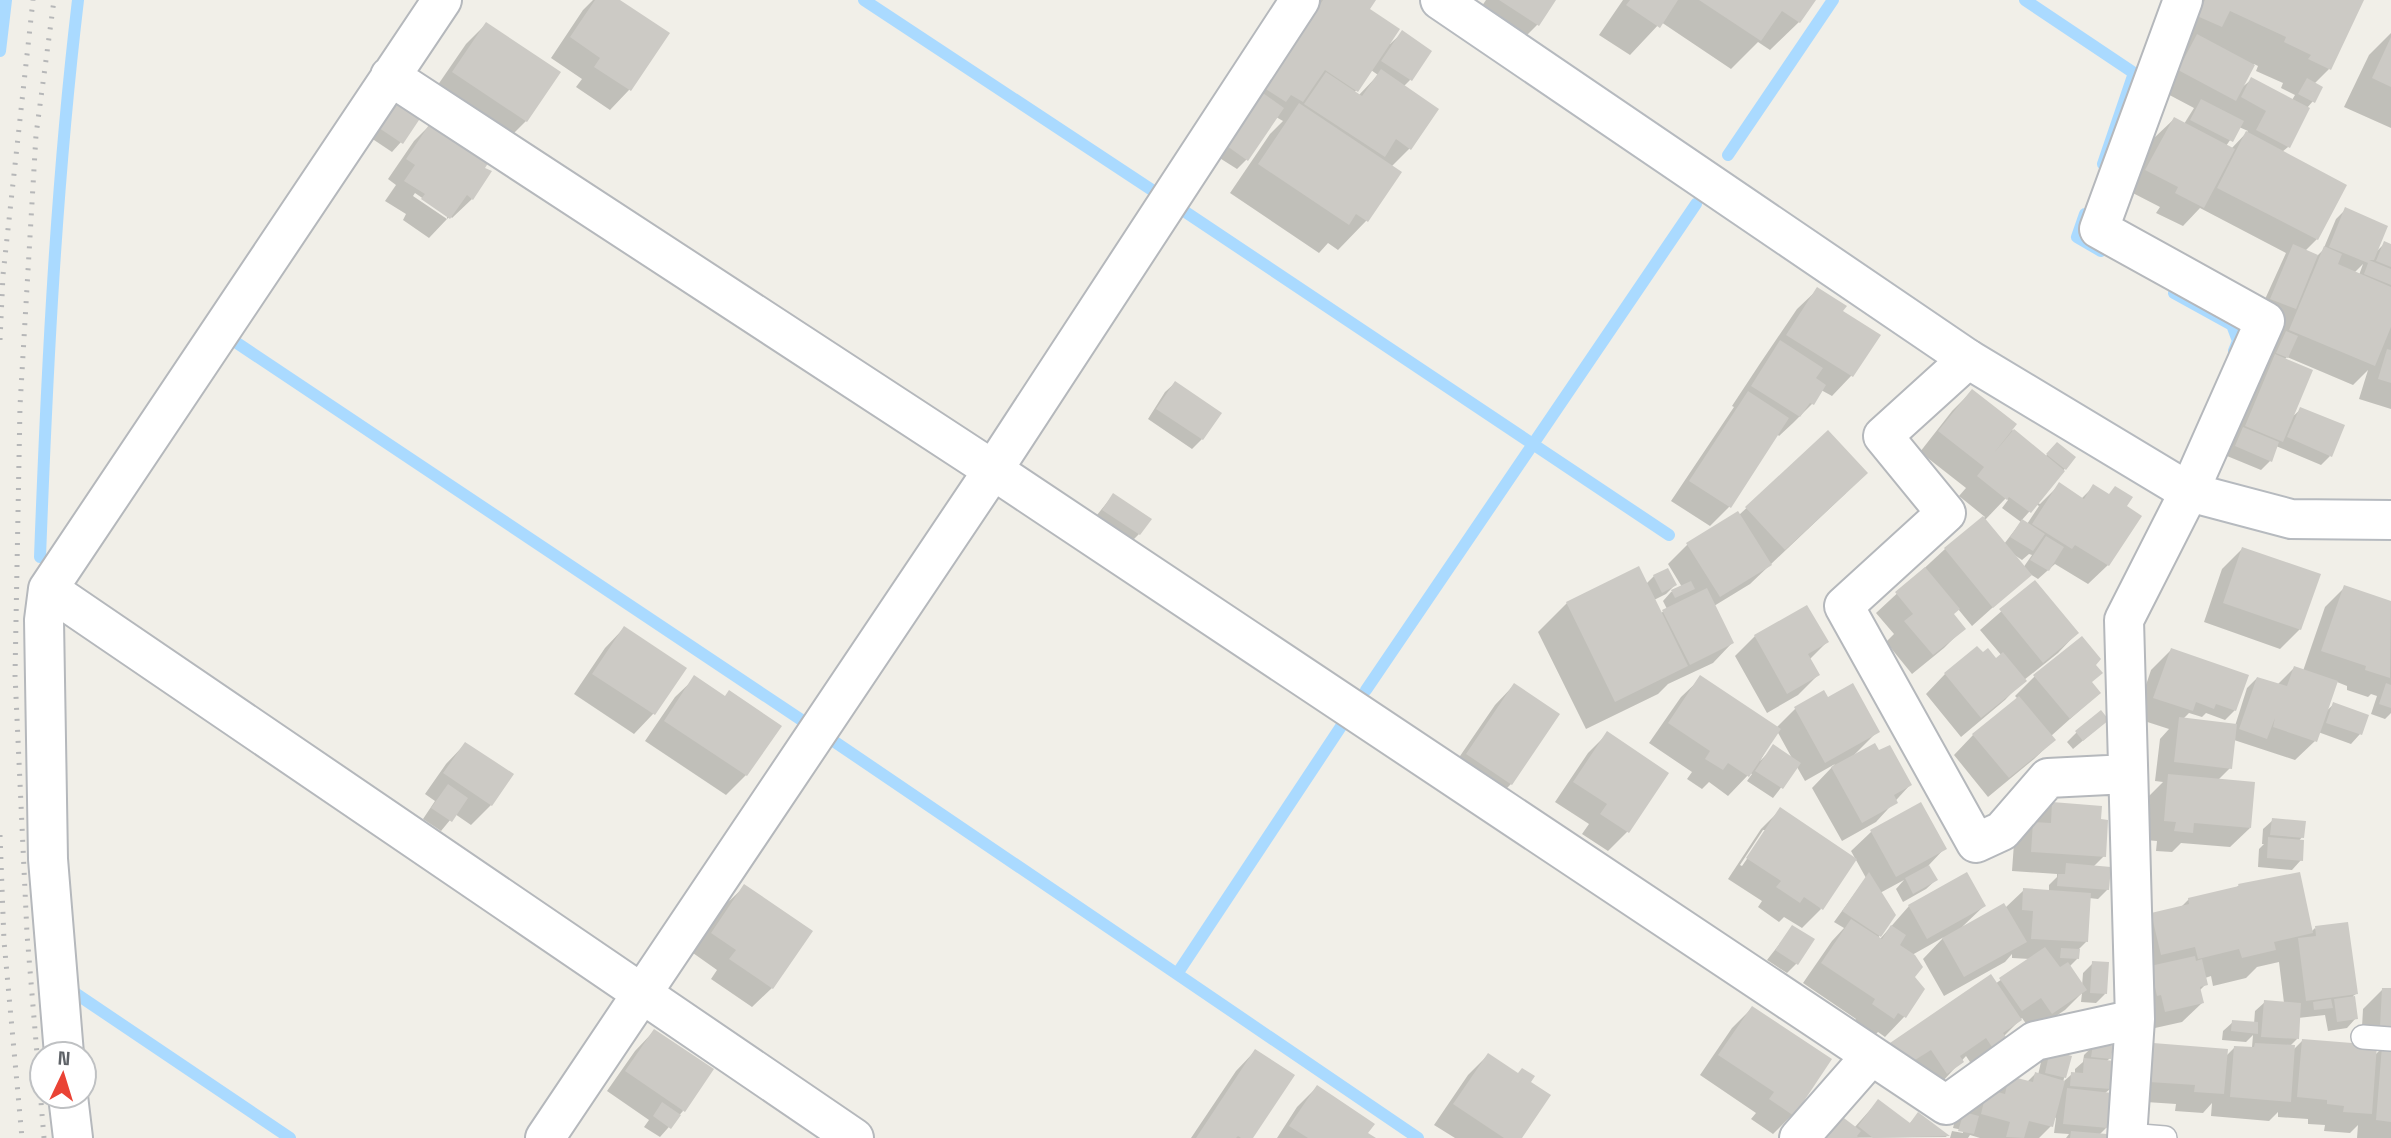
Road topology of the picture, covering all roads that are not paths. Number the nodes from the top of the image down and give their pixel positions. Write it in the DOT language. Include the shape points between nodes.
graph roads {
  1 [pos="442,0"];
  2 [pos="1300,0"];
  3 [pos="1440,0"];
  4 [pos="2183,0"];
  5 [pos="390,76"];
  6 [pos="1968,359"];
  7 [pos="993,470"];
  8 [pos="2189,492"];
  9 [pos="2391,520"];
  10 [pos="48,589"];
  11 [pos="2128,774"];
  12 [pos="642,995"];
  13 [pos="2135,1019"];
  14 [pos="2363,1037"];
  15 [pos="2391,1039"];
  16 [pos="63,1040"];
  17 [pos="1871,1056"];
  18 [pos="70,1110"];
  19 [pos="2128,1136"];
  20 [pos="73,1138"];
  21 [pos="545,1138"];
  22 [pos="854,1138"];
  23 [pos="1799,1138"];
  24 [pos="2165,1138"];
  1 -- 5 [label="street"];
  2 -- 7 [label="street"];
  3 -- 6 [label="street"];
  4 -- 8 [label="street" via="2099,229 2265,321"];
  5 -- 7 [label="street"];
  5 -- 10 [label="street"];
  6 -- 8 [label="street"];
  6 -- 11 [label="street" via="1883,436 1946,513 1844,606 1976,844 2002,831 2048,778"];
  7 -- 12 [label="street"];
  7 -- 17 [label="street"];
  8 -- 9 [label="street" via="2291,519"];
  8 -- 11 [label="street" via="2124,620"];
  10 -- 12 [label="street"];
  10 -- 16 [label="street" via="44,620 48,859"];
  11 -- 13 [label="street"];
  12 -- 21 [label="street"];
  12 -- 22 [label="street"];
  13 -- 17 [label="street" via="2035,1041 1946,1105"];
  13 -- 19 [label="street"];
  14 -- 15 [label="lane"];
  17 -- 23 [label="street"];
  18 -- 20 [label="street"];
  19 -- 24 [label="lane"];
}
